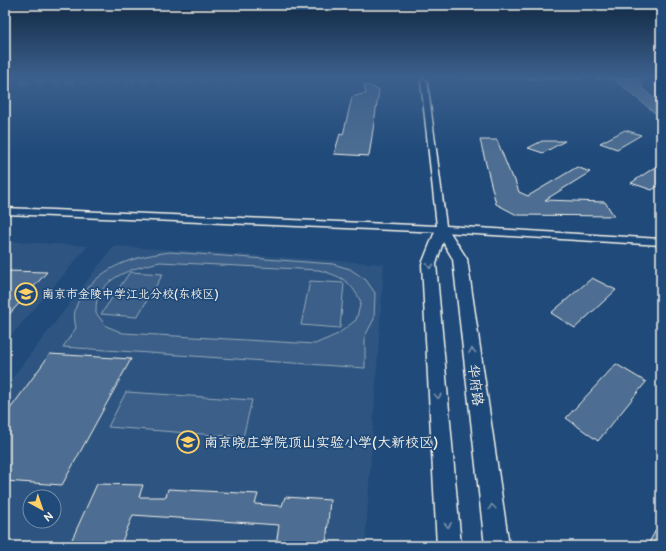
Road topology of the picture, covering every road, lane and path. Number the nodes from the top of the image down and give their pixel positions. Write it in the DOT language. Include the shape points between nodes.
graph roads {
  1 [pos="427,103"];
  2 [pos="5,211"];
  3 [pos="442,229"];
  4 [pos="661,242"];
  5 [pos="450,546"];
  6 [pos="497,546"];
  1 -- 3 [label="street, 华府路"];
  2 -- 3 [label="street"];
  3 -- 4 [label="street"];
  3 -- 5 [label="street, 华府路, one-way" via="428,264"];
  6 -- 3 [label="street, 华府路, one-way" via="460,259"];
}
